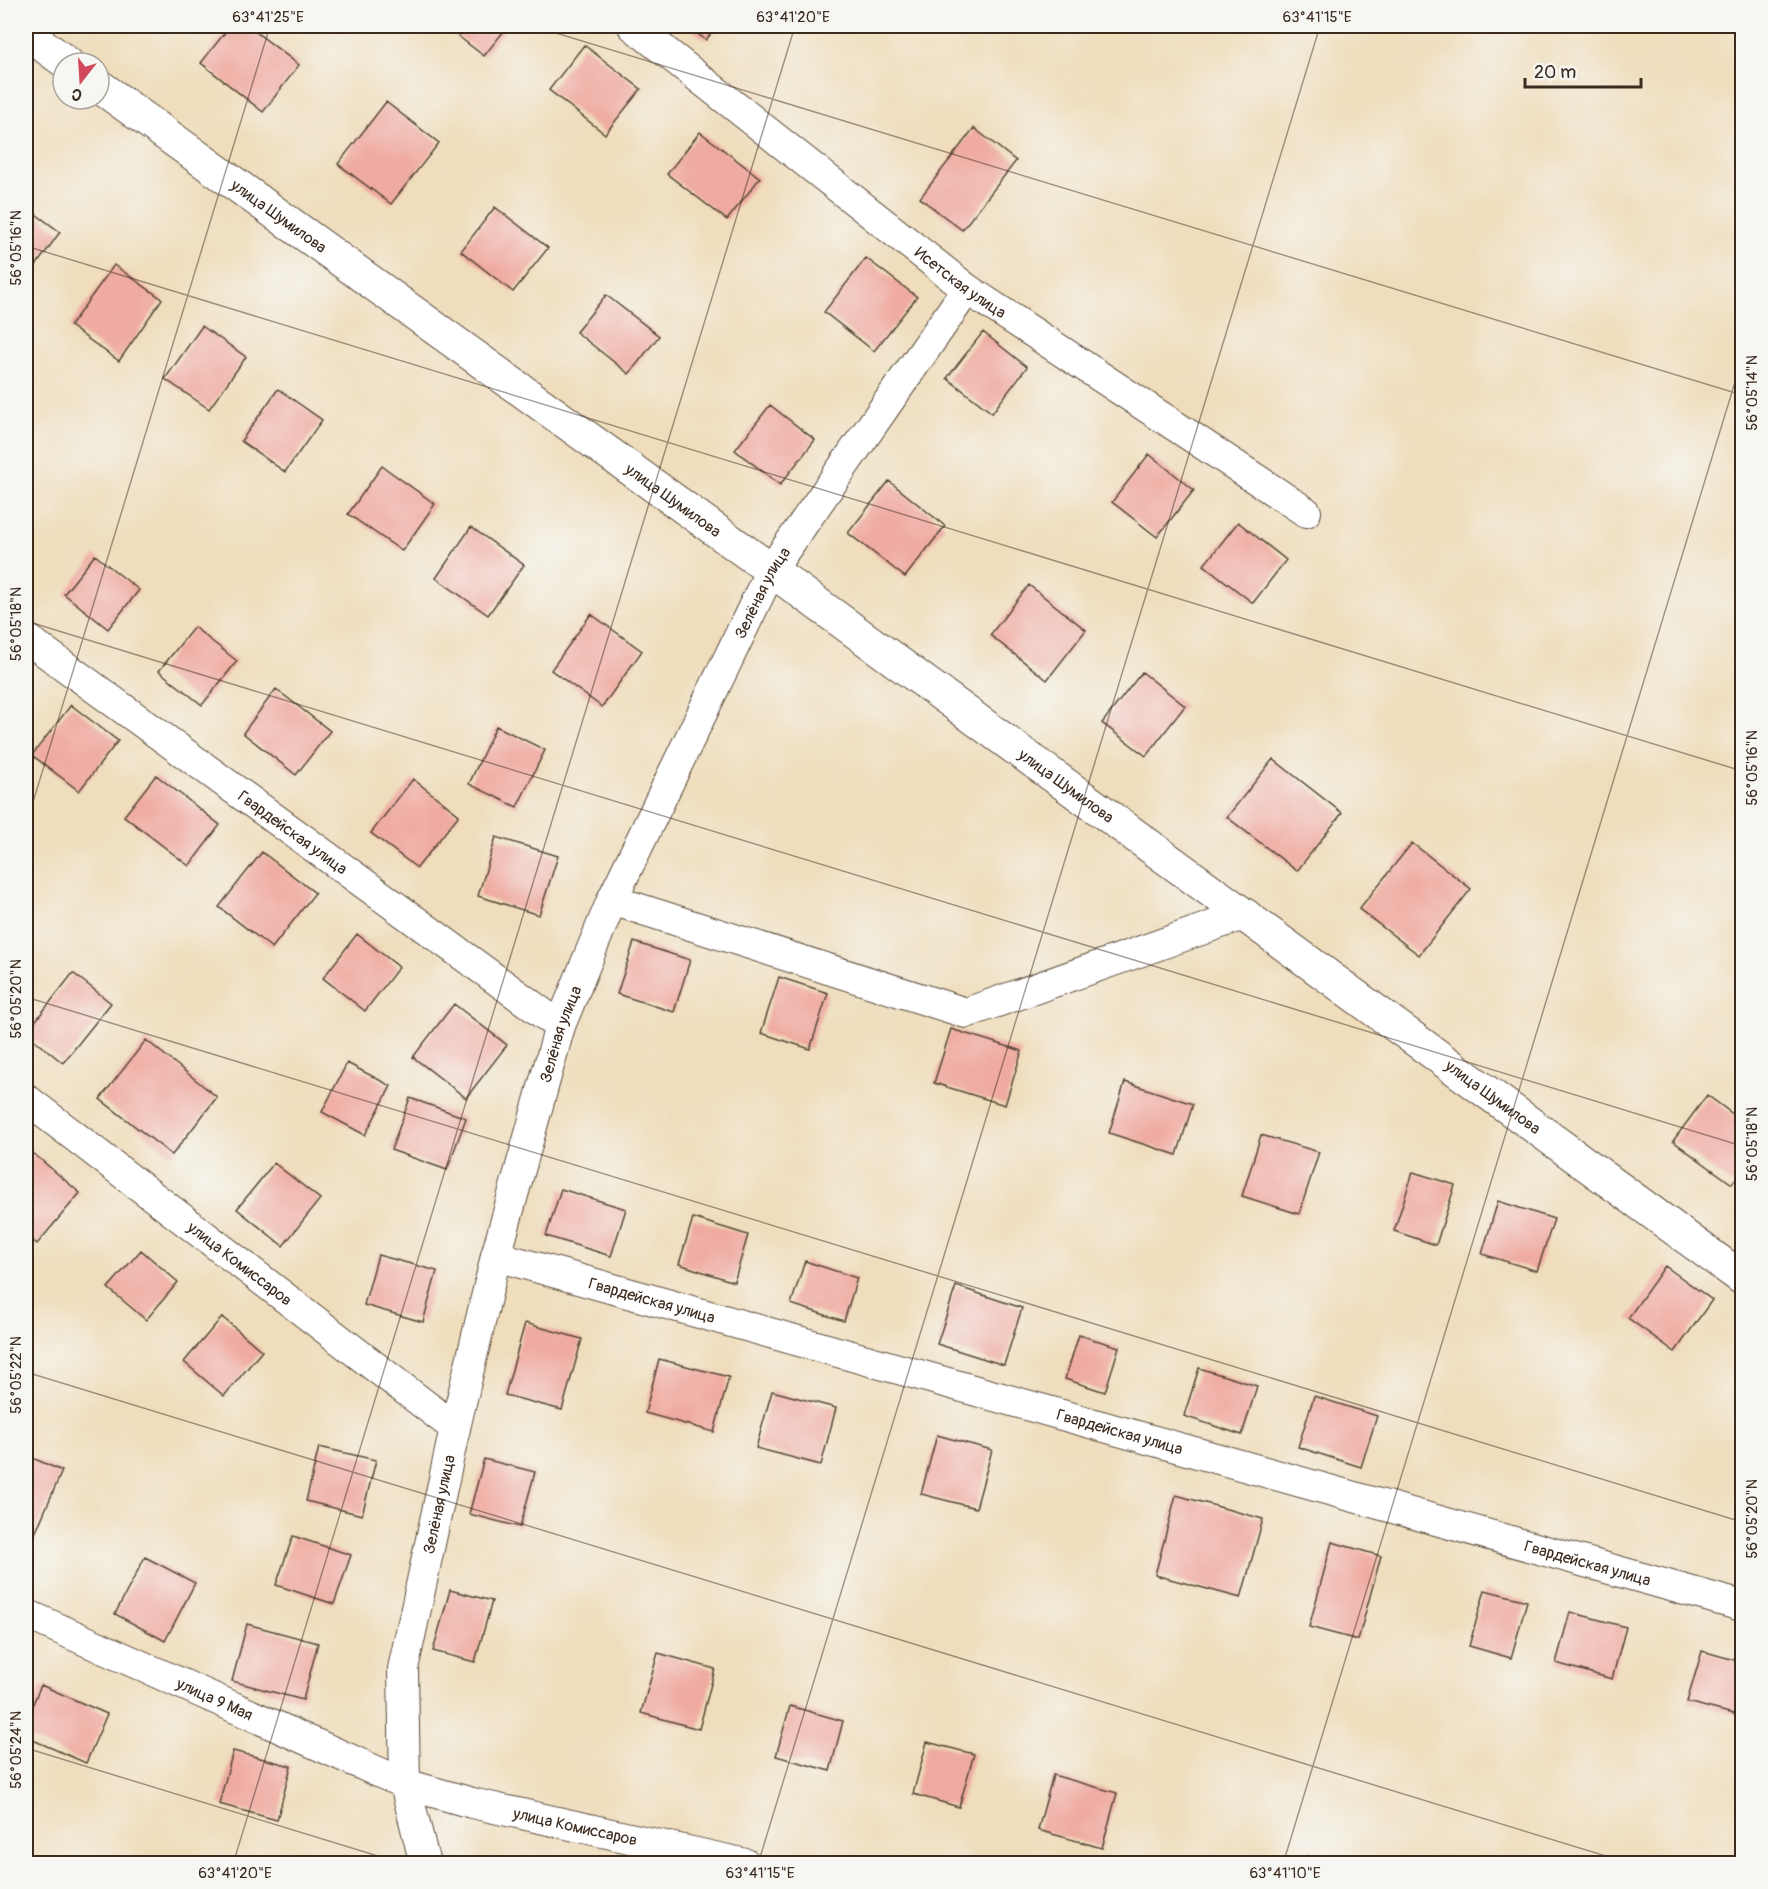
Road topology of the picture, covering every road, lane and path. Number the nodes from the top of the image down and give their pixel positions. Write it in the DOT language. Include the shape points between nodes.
graph roads {
  1 [pos="633,26"];
  2 [pos="26,33"];
  3 [pos="51,51"];
  4 [pos="111,95"];
  5 [pos="967,289"];
  6 [pos="1306,512"];
  7 [pos="771,570"];
  8 [pos="26,638"];
  9 [pos="612,900"];
  10 [pos="1246,914"];
  11 [pos="560,1026"];
  12 [pos="26,1099"];
  13 [pos="496,1256"];
  14 [pos="1743,1278"];
  15 [pos="455,1428"];
  16 [pos="1743,1606"];
  17 [pos="26,1614"];
  18 [pos="405,1784"];
  19 [pos="426,1863"];
  20 [pos="746,1863"];
  1 -- 5 [label="street, Исетская улица"];
  2 -- 3 [label="street"];
  4 -- 7 [label="street, улица Шумилова"];
  5 -- 6 [label="street, Исетская улица"];
  5 -- 7 [label="street, Зелёная улица"];
  7 -- 9 [label="street, Зелёная улица"];
  7 -- 10 [label="street, улица Шумилова"];
  8 -- 11 [label="street, Гвардейская улица"];
  9 -- 10 [label="street" via="966,1013"];
  9 -- 11 [label="street, Зелёная улица"];
  10 -- 14 [label="street, улица Шумилова"];
  11 -- 13 [label="street, Зелёная улица"];
  12 -- 15 [label="street, улица Комиссаров"];
  13 -- 15 [label="street, Зелёная улица"];
  13 -- 16 [label="street, Гвардейская улица"];
  15 -- 18 [label="street, Зелёная улица" via="403,1669"];
  17 -- 18 [label="street, улица 9 Мая"];
  18 -- 19 [label="street, Зелёная улица"];
  18 -- 20 [label="street, улица Комиссаров" via="472,1803"];
}
